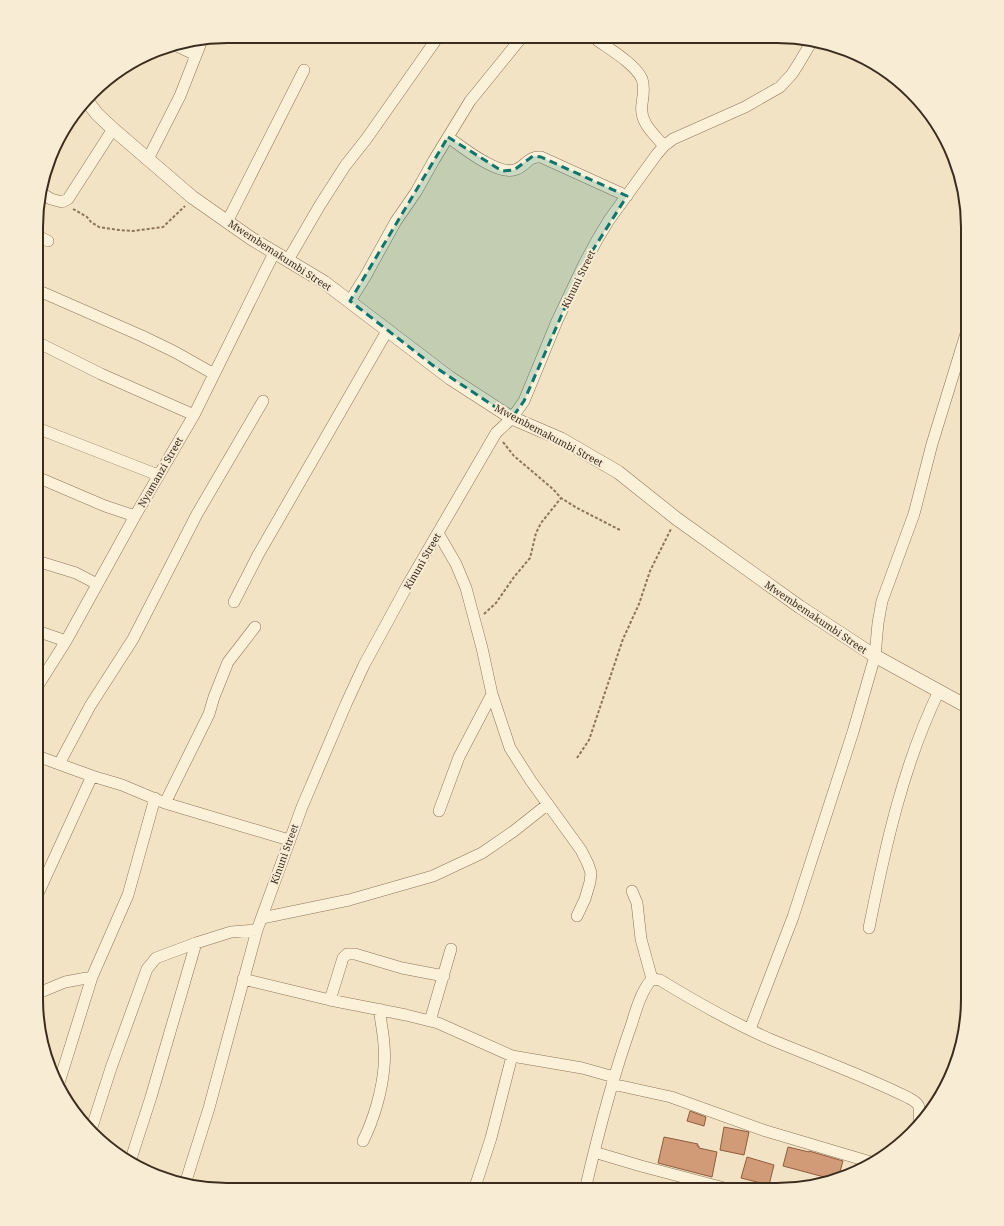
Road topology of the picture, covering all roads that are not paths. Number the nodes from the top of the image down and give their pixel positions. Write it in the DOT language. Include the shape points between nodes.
graph roads {
  1 [pos="434,43"];
  2 [pos="517,43"];
  3 [pos="602,43"];
  4 [pos="200,46"];
  5 [pos="809,46"];
  6 [pos="183,48"];
  7 [pos="196,55"];
  8 [pos="304,70"];
  9 [pos="90,105"];
  10 [pos="114,130"];
  11 [pos="448,137"];
  12 [pos="664,146"];
  13 [pos="148,159"];
  14 [pos="46,196"];
  15 [pos="627,196"];
  16 [pos="227,222"];
  17 [pos="274,253"];
  18 [pos="288,260"];
  19 [pos="43,292"];
  20 [pos="350,301"];
  21 [pos="387,331"];
  22 [pos="43,345"];
  23 [pos="961,350"];
  24 [pos="214,374"];
  25 [pos="264,401"];
  26 [pos="194,415"];
  27 [pos="512,418"];
  28 [pos="43,430"];
  29 [pos="158,475"];
  30 [pos="43,480"];
  31 [pos="135,516"];
  32 [pos="438,533"];
  33 [pos="43,563"];
  34 [pos="97,584"];
  35 [pos="234,602"];
  36 [pos="255,627"];
  37 [pos="43,633"];
  38 [pos="66,641"];
  39 [pos="875,656"];
  40 [pos="43,677"];
  41 [pos="939,691"];
  42 [pos="492,694"];
  43 [pos="961,703"];
  44 [pos="43,758"];
  45 [pos="59,764"];
  46 [pos="92,776"];
  47 [pos="160,800"];
  48 [pos="548,804"];
  49 [pos="439,811"];
  50 [pos="289,840"];
  51 [pos="43,883"];
  52 [pos="632,891"];
  53 [pos="577,916"];
  54 [pos="262,918"];
  55 [pos="869,928"];
  56 [pos="257,930"];
  57 [pos="196,943"];
  58 [pos="451,949"];
  59 [pos="444,976"];
  60 [pos="92,977"];
  61 [pos="652,979"];
  62 [pos="243,980"];
  63 [pos="43,991"];
  64 [pos="330,1000"];
  65 [pos="379,1009"];
  66 [pos="430,1021"];
  67 [pos="750,1029"];
  68 [pos="512,1056"];
  69 [pos="61,1078"];
  70 [pos="613,1080"];
  71 [pos="919,1116"];
  72 [pos="93,1124"];
  73 [pos="363,1140"];
  74 [pos="594,1152"];
  75 [pos="132,1156"];
  76 [pos="865,1160"];
  77 [pos="187,1178"];
  78 [pos="476,1183"];
  79 [pos="587,1183"];
  80 [pos="705,1183"];
  1 -- 18 [label="street" via="346,166"];
  2 -- 11 [label="street" via="470,101"];
  3 -- 12 [label="street" via="625,61 642,79 642,117"];
  4 -- 7 [label="street"];
  5 -- 12 [label="street, Kinuni Street" via="796,69 780,86 745,107 673,139"];
  6 -- 7 [label="street"];
  7 -- 13 [label="street" via="180,96"];
  8 -- 16 [label="street"];
  9 -- 10 [label="street, Mwembemakumbi Street"];
  10 -- 13 [label="street, Mwembemakumbi Street"];
  10 -- 14 [label="street" via="68,199 62,202"];
  11 -- 15 [label="street" via="502,171 514,170 533,156 541,157"];
  11 -- 20 [label="street"];
  12 -- 15 [label="street, Kinuni Street"];
  13 -- 16 [label="street, Mwembemakumbi Street" via="192,197"];
  15 -- 27 [label="street, Kinuni Street" via="609,220 584,264 524,401"];
  16 -- 17 [label="street, Mwembemakumbi Street"];
  17 -- 18 [label="street, Mwembemakumbi Street"];
  17 -- 24 [label="street, Nyamanzi Street"];
  18 -- 20 [label="street, Mwembemakumbi Street"];
  19 -- 24 [label="street" via="142,336"];
  20 -- 21 [label="street, Mwembemakumbi Street"];
  21 -- 27 [label="street, Mwembemakumbi Street" via="445,374"];
  21 -- 35 [label="street"];
  22 -- 26 [label="street"];
  23 -- 39 [label="street" via="914,514 882,600"];
  24 -- 26 [label="street, Nyamanzi Street"];
  25 -- 45 [label="street" via="197,514 133,639 90,706"];
  26 -- 29 [label="street, Nyamanzi Street"];
  27 -- 32 [label="street, Kinuni Street" via="496,433"];
  27 -- 39 [label="street, Mwembemakumbi Street" via="561,440 618,472 677,519 800,607"];
  28 -- 29 [label="street"];
  29 -- 31 [label="street, Nyamanzi Street"];
  30 -- 31 [label="street"];
  31 -- 34 [label="street, Nyamanzi Street"];
  32 -- 42 [label="street" via="466,588"];
  32 -- 50 [label="street, Kinuni Street" via="364,665"];
  33 -- 34 [label="street" via="76,573"];
  34 -- 38 [label="street, Nyamanzi Street"];
  36 -- 47 [label="street" via="228,662 209,714"];
  37 -- 38 [label="street"];
  38 -- 40 [label="street, Nyamanzi Street"];
  39 -- 41 [label="street, Mwembemakumbi Street"];
  39 -- 67 [label="street" via="793,916"];
  41 -- 43 [label="street, Mwembemakumbi Street"];
  41 -- 55 [label="street" via="911,763 891,826"];
  42 -- 48 [label="street" via="510,748"];
  42 -- 49 [label="street" via="459,757"];
  44 -- 45 [label="street"];
  45 -- 46 [label="street"];
  46 -- 47 [label="street"];
  46 -- 51 [label="street"];
  47 -- 50 [label="street"];
  47 -- 60 [label="street" via="128,895"];
  48 -- 53 [label="street" via="581,850 591,873 585,899"];
  48 -- 54 [label="street" via="482,853 433,876 349,900"];
  50 -- 54 [label="street, Kinuni Street"];
  52 -- 61 [label="street" via="637,903 641,939"];
  54 -- 56 [label="street, Kinuni Street"];
  56 -- 57 [label="street" via="231,932"];
  56 -- 62 [label="street, Kinuni Street"];
  57 -- 72 [label="street" via="156,958 147,969"];
  57 -- 75 [label="street"];
  58 -- 59 [label="street"];
  59 -- 64 [label="street" via="347,954 343,958"];
  59 -- 66 [label="street"];
  60 -- 63 [label="street" via="64,982"];
  60 -- 69 [label="street"];
  61 -- 67 [label="street" via="660,980"];
  61 -- 70 [label="street" via="639,1001"];
  62 -- 64 [label="street"];
  62 -- 77 [label="street, Kinuni Street" via="209,1108"];
  64 -- 65 [label="street"];
  65 -- 66 [label="street"];
  65 -- 73 [label="street" via="384,1037 384,1067 373,1118"];
  66 -- 68 [label="street"];
  67 -- 71 [label="street" via="909,1098 918,1103"];
  68 -- 70 [label="street" via="582,1068"];
  68 -- 78 [label="street"];
  70 -- 74 [label="street"];
  70 -- 76 [label="street" via="671,1097 759,1129"];
  74 -- 79 [label="street"];
  74 -- 80 [label="street"];
}
